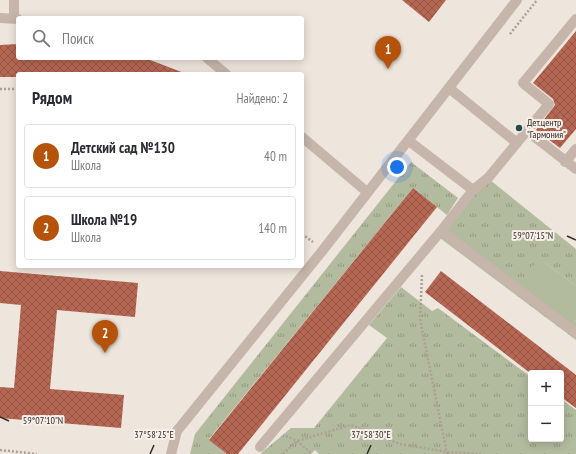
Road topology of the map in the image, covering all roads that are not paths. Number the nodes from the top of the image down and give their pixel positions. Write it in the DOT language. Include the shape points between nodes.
graph roads {
  1 [pos="14,0"];
  2 [pos="517,0"];
  3 [pos="0,18"];
  4 [pos="16,18"];
  5 [pos="576,19"];
  6 [pos="209,60"];
  7 [pos="224,72"];
  8 [pos="449,88"];
  9 [pos="527,131"];
  10 [pos="304,139"];
  11 [pos="409,141"];
  12 [pos="518,143"];
  13 [pos="576,149"];
  14 [pos="565,162"];
  15 [pos="576,169"];
  16 [pos="473,190"];
  17 [pos="368,192"];
  18 [pos="441,231"];
  19 [pos="576,333"];
  20 [pos="260,447"];
  21 [pos="171,454"];
  1 -- 4 [label="lane"];
  2 -- 8 [label="lane"];
  3 -- 4 [label="lane"];
  5 -- 9 [label="lane" via="523,83 549,104"];
  6 -- 7 [label="lane"];
  8 -- 11 [label="lane"];
  8 -- 12 [label="lane"];
  9 -- 12 [label="lane"];
  9 -- 14 [label="lane"];
  10 -- 17 [label="lane"];
  11 -- 16 [label="lane"];
  11 -- 17 [label="lane"];
  12 -- 16 [label="lane" via="488,178"];
  13 -- 14 [label="lane"];
  14 -- 15 [label="lane"];
  16 -- 18 [label="lane"];
  17 -- 21 [label="lane" via="177,431"];
  18 -- 19 [label="lane"];
  18 -- 20 [label="lane"];
}
